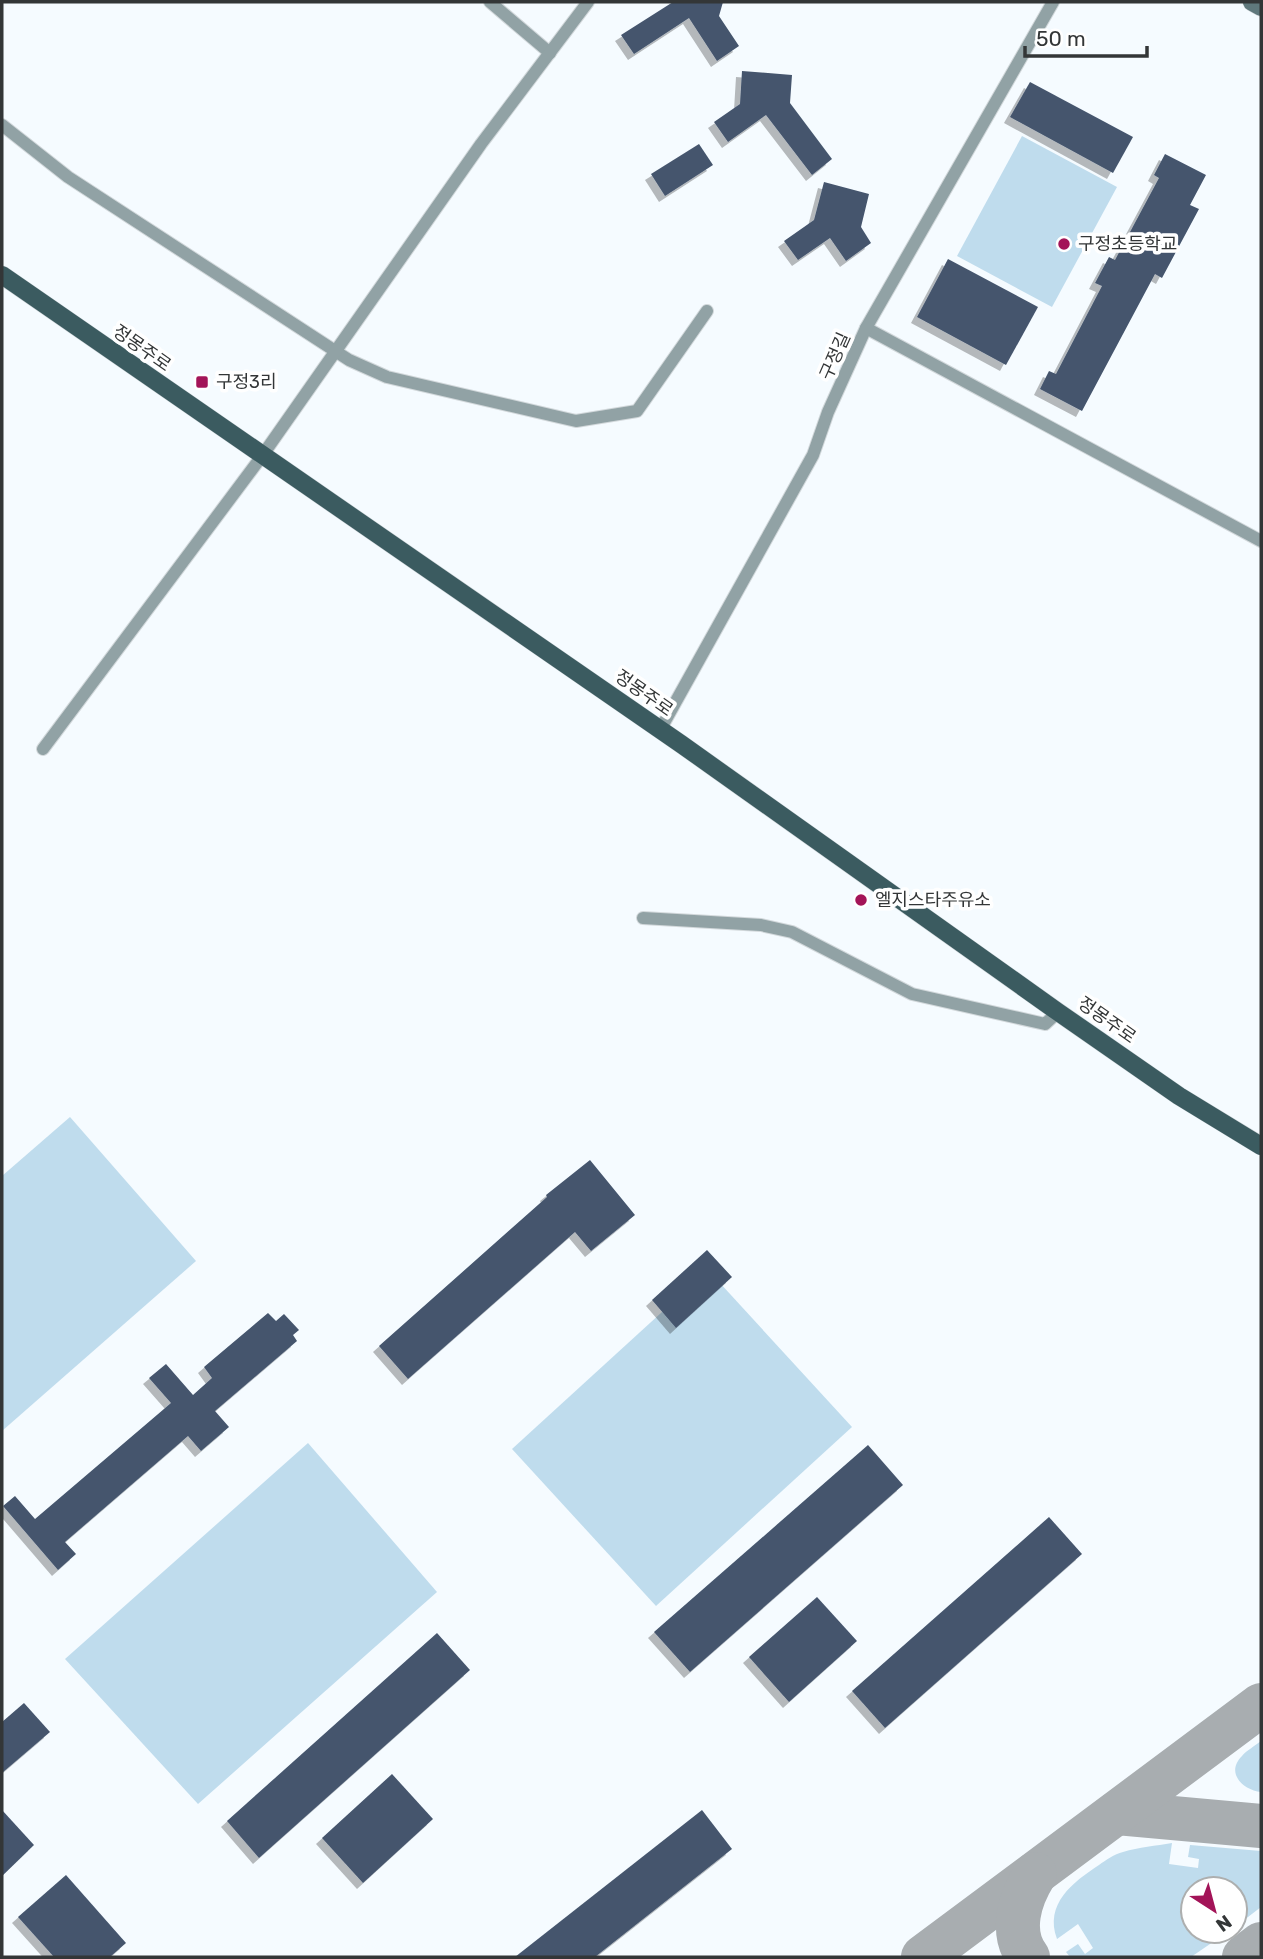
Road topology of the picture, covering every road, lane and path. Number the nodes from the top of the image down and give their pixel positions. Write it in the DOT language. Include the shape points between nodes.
graph roads {
  1 [pos="490,2"];
  2 [pos="588,2"];
  3 [pos="1053,2"];
  4 [pos="1252,2"];
  5 [pos="1261,7"];
  6 [pos="550,53"];
  7 [pos="2,125"];
  8 [pos="4,281"];
  9 [pos="706,311"];
  10 [pos="866,328"];
  11 [pos="335,351"];
  12 [pos="262,456"];
  13 [pos="1261,541"];
  14 [pos="660,730"];
  15 [pos="43,749"];
  16 [pos="643,918"];
  17 [pos="1058,1012"];
  18 [pos="1261,1146"];
  1 -- 6 [label="street"];
  2 -- 6 [label="street"];
  3 -- 10 [label="street, 구정길"];
  4 -- 5 [label="main road"];
  6 -- 11 [label="street"];
  7 -- 11 [label="street" via="68,177"];
  8 -- 12 [label="main road, 정몽주로"];
  9 -- 11 [label="street" via="638,411 576,421 387,377"];
  10 -- 13 [label="street"];
  10 -- 14 [label="street, 구정길" via="813,455"];
  11 -- 12 [label="street"];
  12 -- 14 [label="main road, 정몽주로"];
  12 -- 15 [label="street"];
  14 -- 17 [label="main road, 정몽주로"];
  16 -- 17 [label="street" via="761,925 792,932 912,994 1045,1024"];
  17 -- 18 [label="main road, 정몽주로"];
}
